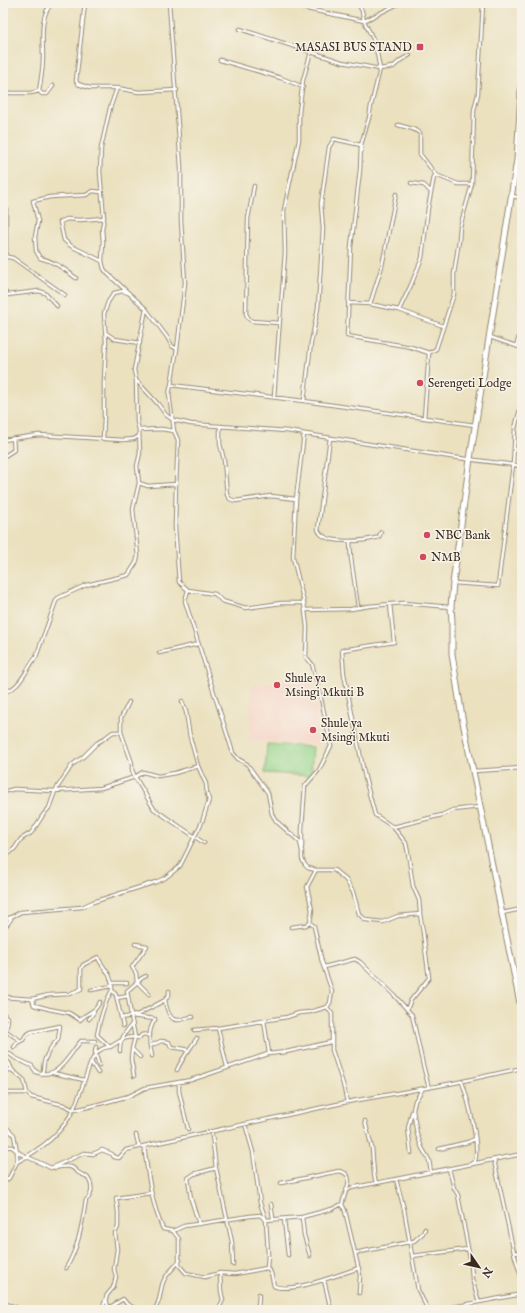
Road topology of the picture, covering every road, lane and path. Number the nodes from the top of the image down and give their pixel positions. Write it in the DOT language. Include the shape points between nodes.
graph roads {
  1 [pos="53,3"];
  2 [pos="73,3"];
  3 [pos="169,3"];
  4 [pos="279,3"];
  5 [pos="358,3"];
  6 [pos="400,3"];
  7 [pos="483,3"];
  8 [pos="85,4"];
  9 [pos="364,22"];
  10 [pos="240,29"];
  11 [pos="311,52"];
  12 [pos="410,55"];
  13 [pos="220,60"];
  14 [pos="380,68"];
  15 [pos="522,74"];
  16 [pos="3,86"];
  17 [pos="53,86"];
  18 [pos="303,87"];
  19 [pos="118,88"];
  20 [pos="176,90"];
  21 [pos="40,91"];
  22 [pos="398,125"];
  23 [pos="362,145"];
  24 [pos="520,160"];
  25 [pos="436,175"];
  26 [pos="411,183"];
  27 [pos="472,184"];
  28 [pos="254,186"];
  29 [pos="102,192"];
  30 [pos="432,192"];
  31 [pos="396,194"];
  32 [pos="512,196"];
  33 [pos="522,198"];
  34 [pos="6,208"];
  35 [pos="104,218"];
  36 [pos="4,256"];
  37 [pos="102,261"];
  38 [pos="76,278"];
  39 [pos="3,281"];
  40 [pos="129,293"];
  41 [pos="65,295"];
  42 [pos="348,303"];
  43 [pos="370,304"];
  44 [pos="57,306"];
  45 [pos="146,309"];
  46 [pos="399,310"];
  47 [pos="279,323"];
  48 [pos="443,326"];
  49 [pos="522,328"];
  50 [pos="106,332"];
  51 [pos="490,337"];
  52 [pos="140,343"];
  53 [pos="516,346"];
  54 [pos="522,348"];
  55 [pos="177,349"];
  56 [pos="430,353"];
  57 [pos="136,380"];
  58 [pos="171,385"];
  59 [pos="274,397"];
  60 [pos="304,400"];
  61 [pos="522,402"];
  62 [pos="424,418"];
  63 [pos="173,420"];
  64 [pos="476,425"];
  65 [pos="220,426"];
  66 [pos="139,430"];
  67 [pos="174,431"];
  68 [pos="304,434"];
  69 [pos="138,436"];
  70 [pos="13,438"];
  71 [pos="102,438"];
  72 [pos="330,438"];
  73 [pos="3,440"];
  74 [pos="3,457"];
  75 [pos="470,459"];
  76 [pos="513,465"];
  77 [pos="522,466"];
  78 [pos="139,483"];
  79 [pos="176,484"];
  80 [pos="296,500"];
  81 [pos="381,532"];
  82 [pos="350,542"];
  83 [pos="452,583"];
  84 [pos="188,590"];
  85 [pos="304,602"];
  86 [pos="390,604"];
  87 [pos="358,607"];
  88 [pos="451,607"];
  89 [pos="305,610"];
  90 [pos="198,644"];
  91 [pos="159,653"];
  92 [pos="3,692"];
  93 [pos="182,701"];
  94 [pos="130,702"];
  95 [pos="120,732"];
  96 [pos="198,766"];
  97 [pos="522,768"];
  98 [pos="473,771"];
  99 [pos="135,777"];
  100 [pos="55,791"];
  101 [pos="3,792"];
  102 [pos="480,807"];
  103 [pos="393,827"];
  104 [pos="195,837"];
  105 [pos="204,843"];
  106 [pos="302,850"];
  107 [pos="3,859"];
  108 [pos="316,870"];
  109 [pos="522,909"];
  110 [pos="502,913"];
  111 [pos="420,914"];
  112 [pos="13,917"];
  113 [pos="3,921"];
  114 [pos="310,923"];
  115 [pos="291,927"];
  116 [pos="3,930"];
  117 [pos="135,944"];
  118 [pos="324,967"];
  119 [pos="146,976"];
  120 [pos="138,982"];
  121 [pos="127,983"];
  122 [pos="112,985"];
  123 [pos="91,990"];
  124 [pos="112,990"];
  125 [pos="169,991"];
  126 [pos="149,994"];
  127 [pos="128,996"];
  128 [pos="3,997"];
  129 [pos="117,998"];
  130 [pos="32,999"];
  131 [pos="165,1000"];
  132 [pos="100,1002"];
  133 [pos="327,1007"];
  134 [pos="407,1009"];
  135 [pos="96,1010"];
  136 [pos="3,1013"];
  137 [pos="522,1013"];
  138 [pos="131,1016"];
  139 [pos="192,1017"];
  140 [pos="89,1018"];
  141 [pos="121,1018"];
  142 [pos="264,1021"];
  143 [pos="132,1024"];
  144 [pos="123,1026"];
  145 [pos="218,1028"];
  146 [pos="194,1030"];
  147 [pos="150,1036"];
  148 [pos="135,1037"];
  149 [pos="123,1038"];
  150 [pos="197,1038"];
  151 [pos="21,1041"];
  152 [pos="95,1041"];
  153 [pos="332,1042"];
  154 [pos="150,1046"];
  155 [pos="14,1047"];
  156 [pos="96,1047"];
  157 [pos="110,1047"];
  158 [pos="3,1049"];
  159 [pos="132,1050"];
  160 [pos="120,1051"];
  161 [pos="188,1052"];
  162 [pos="270,1053"];
  163 [pos="96,1054"];
  164 [pos="152,1056"];
  165 [pos="140,1057"];
  166 [pos="3,1058"];
  167 [pos="91,1062"];
  168 [pos="99,1064"];
  169 [pos="227,1067"];
  170 [pos="522,1068"];
  171 [pos="3,1070"];
  172 [pos="12,1070"];
  173 [pos="176,1070"];
  174 [pos="53,1073"];
  175 [pos="98,1073"];
  176 [pos="42,1074"];
  177 [pos="134,1076"];
  178 [pos="84,1080"];
  179 [pos="179,1082"];
  180 [pos="462,1082"];
  181 [pos="429,1088"];
  182 [pos="422,1089"];
  183 [pos="27,1093"];
  184 [pos="3,1095"];
  185 [pos="347,1102"];
  186 [pos="74,1110"];
  187 [pos="413,1110"];
  188 [pos="365,1121"];
  189 [pos="3,1124"];
  190 [pos="245,1124"];
  191 [pos="188,1129"];
  192 [pos="136,1135"];
  193 [pos="212,1135"];
  194 [pos="474,1139"];
  195 [pos="3,1146"];
  196 [pos="144,1146"];
  197 [pos="139,1147"];
  198 [pos="439,1149"];
  199 [pos="17,1152"];
  200 [pos="410,1153"];
  201 [pos="522,1154"];
  202 [pos="27,1157"];
  203 [pos="494,1160"];
  204 [pos="17,1162"];
  205 [pos="470,1165"];
  206 [pos="51,1168"];
  207 [pos="216,1168"];
  208 [pos="448,1170"];
  209 [pos="431,1172"];
  210 [pos="396,1179"];
  211 [pos="3,1183"];
  212 [pos="281,1183"];
  213 [pos="376,1183"];
  214 [pos="346,1191"];
  215 [pos="151,1193"];
  216 [pos="271,1204"];
  217 [pos="342,1204"];
  218 [pos="302,1217"];
  219 [pos="273,1218"];
  220 [pos="284,1219"];
  221 [pos="227,1220"];
  222 [pos="266,1220"];
  223 [pos="199,1224"];
  224 [pos="425,1229"];
  225 [pos="173,1231"];
  226 [pos="409,1241"];
  227 [pos="468,1249"];
  228 [pos="522,1252"];
  229 [pos="355,1253"];
  230 [pos="514,1253"];
  231 [pos="288,1255"];
  232 [pos="310,1256"];
  233 [pos="412,1256"];
  234 [pos="180,1259"];
  235 [pos="233,1265"];
  236 [pos="66,1268"];
  237 [pos="268,1268"];
  238 [pos="359,1268"];
  239 [pos="220,1273"];
  240 [pos="324,1280"];
  241 [pos="522,1280"];
  242 [pos="360,1293"];
  243 [pos="259,1294"];
  244 [pos="522,1294"];
  245 [pos="106,1298"];
  246 [pos="479,1302"];
  247 [pos="3,1303"];
  248 [pos="24,1310"];
  249 [pos="102,1310"];
  250 [pos="138,1310"];
  251 [pos="154,1310"];
  252 [pos="188,1310"];
  253 [pos="194,1310"];
  254 [pos="213,1310"];
  255 [pos="219,1310"];
  256 [pos="258,1310"];
  257 [pos="331,1310"];
  258 [pos="428,1310"];
  259 [pos="437,1310"];
  1 -- 21 [label="street" via="46,10 43,30"];
  2 -- 8 [label="street"];
  3 -- 20 [label="street"];
  4 -- 9 [label="street"];
  5 -- 9 [label="street"];
  6 -- 9 [label="street"];
  7 -- 27 [label="street" via="478,94 474,110"];
  8 -- 19 [label="street" via="76,81 90,88"];
  9 -- 14 [label="street" via="375,43"];
  10 -- 11 [label="street"];
  11 -- 14 [label="street" via="342,62"];
  11 -- 18 [label="street"];
  12 -- 14 [label="street" via="393,67"];
  13 -- 18 [label="street"];
  14 -- 23 [label="street"];
  15 -- 24 [label="highway"];
  16 -- 21 [label="street" via="7,93"];
  17 -- 21 [label="street" via="47,94"];
  18 -- 47 [label="street" via="299,140 284,210 285,253"];
  19 -- 20 [label="street" via="139,92"];
  19 -- 29 [label="street" via="110,108 101,148"];
  20 -- 55 [label="street" via="185,283"];
  22 -- 25 [label="street" via="420,133 420,154"];
  23 -- 42 [label="street"];
  23 -- 60 [label="street" via="334,139 329,147 321,204 323,230 318,308"];
  24 -- 32 [label="highway"];
  25 -- 27 [label="street" via="458,184"];
  25 -- 30 [label="street"];
  26 -- 30 [label="street" via="424,185"];
  27 -- 48 [label="street" via="460,227 454,294"];
  28 -- 47 [label="street" via="248,219 246,314 252,320"];
  29 -- 35 [label="street"];
  29 -- 38 [label="street" via="93,191 86,195 50,197 33,201 38,221 36,251 40,258 48,260"];
  30 -- 46 [label="street" via="422,258"];
  31 -- 43 [label="street" via="382,266"];
  32 -- 33 [label="street"];
  32 -- 51 [label="highway"];
  34 -- 36 [label="street"];
  35 -- 37 [label="street"];
  35 -- 37 [label="street" via="67,219 60,222 64,240"];
  36 -- 41 [label="street" via="13,258"];
  37 -- 40 [label="street" via="108,274"];
  39 -- 44 [label="street" via="7,295 39,291 45,293"];
  40 -- 45 [label="street"];
  40 -- 50 [label="street" via="114,293 108,302 104,314"];
  42 -- 43 [label="street"];
  42 -- 56 [label="street" via="347,336 411,347"];
  43 -- 46 [label="street"];
  45 -- 52 [label="street"];
  45 -- 55 [label="street" via="172,346"];
  46 -- 48 [label="street"];
  47 -- 59 [label="street"];
  48 -- 56 [label="street" via="436,349"];
  49 -- 53 [label="street"];
  50 -- 52 [label="street" via="115,339"];
  50 -- 71 [label="street"];
  51 -- 53 [label="street"];
  51 -- 64 [label="highway"];
  52 -- 57 [label="street" via="135,363"];
  53 -- 54 [label="street"];
  55 -- 58 [label="street"];
  56 -- 62 [label="street"];
  57 -- 63 [label="street"];
  57 -- 66 [label="street"];
  58 -- 59 [label="street"];
  58 -- 63 [label="street" via="169,394"];
  59 -- 60 [label="street"];
  60 -- 62 [label="street"];
  61 -- 76 [label="street" via="515,428"];
  62 -- 64 [label="street"];
  63 -- 65 [label="street"];
  63 -- 67 [label="street"];
  64 -- 75 [label="highway"];
  65 -- 68 [label="street"];
  65 -- 80 [label="street" via="226,495 230,499 235,501 271,496"];
  66 -- 67 [label="street"];
  66 -- 69 [label="street"];
  67 -- 79 [label="street" via="178,440"];
  68 -- 72 [label="street"];
  68 -- 80 [label="street"];
  69 -- 71 [label="street" via="123,440"];
  69 -- 78 [label="street"];
  70 -- 71 [label="street"];
  70 -- 73 [label="street"];
  70 -- 74 [label="street" via="14,450"];
  72 -- 75 [label="street"];
  72 -- 82 [label="street" via="318,529 322,536"];
  75 -- 76 [label="street"];
  75 -- 83 [label="highway"];
  76 -- 77 [label="street"];
  76 -- 83 [label="street" via="498,586"];
  78 -- 79 [label="street" via="148,486"];
  78 -- 92 [label="street" via="133,509 138,556 136,563 128,575 86,585 58,598 36,657 18,685"];
  79 -- 84 [label="street" via="175,527 179,582"];
  80 -- 85 [label="street" via="293,557"];
  81 -- 82 [label="street" via="379,537"];
  82 -- 87 [label="street"];
  83 -- 88 [label="highway"];
  84 -- 85 [label="street" via="215,594 222,600 246,608"];
  84 -- 90 [label="street" via="185,601"];
  85 -- 89 [label="street"];
  86 -- 87 [label="street"];
  86 -- 88 [label="street"];
  86 -- 103 [label="street" via="394,642 342,650 344,674 375,815"];
  87 -- 89 [label="street"];
  88 -- 98 [label="highway" via="454,665"];
  89 -- 106 [label="street" via="308,642 306,657 312,664 319,688 331,746 319,770 305,786"];
  90 -- 91 [label="street"];
  90 -- 106 [label="street" via="233,753 247,764 268,793 276,821 300,842"];
  93 -- 96 [label="street"];
  94 -- 95 [label="street" via="121,718"];
  95 -- 99 [label="street"];
  95 -- 100 [label="street" via="113,732 97,743 72,765"];
  96 -- 99 [label="street" via="158,776 143,772"];
  96 -- 104 [label="street" via="206,784 209,800"];
  97 -- 98 [label="street"];
  98 -- 102 [label="highway"];
  99 -- 100 [label="street" via="101,788"];
  99 -- 104 [label="street" via="154,809"];
  100 -- 101 [label="street" via="14,789"];
  100 -- 107 [label="street" via="49,808 31,833 21,839"];
  102 -- 103 [label="street" via="453,810"];
  102 -- 110 [label="highway"];
  103 -- 111 [label="street" via="406,843"];
  104 -- 105 [label="street"];
  104 -- 112 [label="street" via="180,866 165,878 82,907 21,912"];
  106 -- 108 [label="street" via="305,865"];
  108 -- 111 [label="street" via="334,870 346,880 360,914 366,920 383,922 406,914"];
  108 -- 114 [label="street" via="308,887 312,910"];
  109 -- 110 [label="street"];
  110 -- 137 [label="highway"];
  111 -- 134 [label="street" via="429,978"];
  112 -- 113 [label="street"];
  112 -- 116 [label="street"];
  114 -- 115 [label="street"];
  114 -- 118 [label="street" via="314,926"];
  117 -- 120 [label="street" via="147,946 132,967"];
  118 -- 133 [label="street" via="332,991"];
  118 -- 134 [label="street" via="354,959 360,962"];
  119 -- 120 [label="street"];
  120 -- 126 [label="street"];
  120 -- 127 [label="street" via="127,991"];
  121 -- 122 [label="street"];
  122 -- 123 [label="street"];
  122 -- 124 [label="street"];
  122 -- 130 [label="street" via="98,957 83,965 81,989 69,994"];
  124 -- 129 [label="street"];
  124 -- 157 [label="street" via="101,1015 97,1035"];
  125 -- 131 [label="street"];
  127 -- 129 [label="street"];
  127 -- 138 [label="street"];
  128 -- 130 [label="street"];
  129 -- 141 [label="street"];
  130 -- 135 [label="street" via="34,1005 69,1013 80,1020"];
  131 -- 138 [label="street"];
  131 -- 139 [label="street" via="173,1019"];
  132 -- 135 [label="street"];
  133 -- 142 [label="street"];
  133 -- 153 [label="street" via="332,1014"];
  134 -- 181 [label="street" via="415,1022"];
  135 -- 140 [label="street"];
  136 -- 151 [label="street" via="8,1019 6,1030"];
  138 -- 141 [label="street"];
  138 -- 143 [label="street"];
  138 -- 147 [label="street" via="156,1019 153,1020"];
  141 -- 144 [label="street"];
  142 -- 145 [label="street"];
  142 -- 162 [label="street"];
  143 -- 148 [label="street"];
  143 -- 149 [label="street"];
  145 -- 146 [label="street"];
  145 -- 169 [label="street"];
  147 -- 148 [label="street" via="144,1034 139,1038"];
  147 -- 154 [label="street"];
  148 -- 149 [label="street"];
  148 -- 159 [label="street"];
  149 -- 157 [label="street"];
  149 -- 160 [label="street"];
  150 -- 161 [label="street"];
  151 -- 155 [label="street"];
  151 -- 176 [label="street" via="31,1032 60,1026 58,1040 45,1058"];
  152 -- 174 [label="street" via="81,1041"];
  153 -- 162 [label="street"];
  153 -- 185 [label="street"];
  154 -- 161 [label="street" via="161,1041 169,1042 171,1047 185,1049"];
  154 -- 164 [label="street"];
  156 -- 163 [label="street"];
  157 -- 163 [label="street" via="101,1049"];
  158 -- 176 [label="street"];
  159 -- 165 [label="street"];
  159 -- 177 [label="street"];
  161 -- 173 [label="street"];
  162 -- 169 [label="street"];
  163 -- 167 [label="street"];
  163 -- 168 [label="street"];
  166 -- 172 [label="street"];
  167 -- 175 [label="street"];
  167 -- 178 [label="street"];
  169 -- 179 [label="street" via="199,1078"];
  170 -- 180 [label="street"];
  171 -- 172 [label="street"];
  172 -- 183 [label="street" via="24,1080"];
  174 -- 176 [label="street"];
  174 -- 178 [label="street"];
  178 -- 186 [label="street"];
  179 -- 186 [label="street" via="145,1088 129,1096"];
  179 -- 191 [label="street"];
  180 -- 181 [label="street"];
  180 -- 194 [label="street" via="469,1104"];
  181 -- 182 [label="street"];
  182 -- 185 [label="street"];
  182 -- 187 [label="street" via="414,1101"];
  183 -- 184 [label="street"];
  183 -- 186 [label="street" via="31,1097"];
  185 -- 190 [label="street"];
  186 -- 202 [label="street" via="54,1137"];
  187 -- 200 [label="street" via="408,1128"];
  187 -- 209 [label="street" via="417,1134 429,1160"];
  188 -- 213 [label="street" via="372,1148"];
  189 -- 199 [label="street" via="14,1135"];
  190 -- 196 [label="street"];
  190 -- 222 [label="street" via="260,1203"];
  192 -- 197 [label="street"];
  193 -- 207 [label="street"];
  194 -- 198 [label="street"];
  194 -- 205 [label="street" via="476,1156"];
  195 -- 199 [label="street" via="10,1146"];
  196 -- 197 [label="street"];
  196 -- 215 [label="street"];
  197 -- 206 [label="street" via="126,1150 119,1158 102,1150 93,1154 84,1152"];
  199 -- 202 [label="street"];
  199 -- 204 [label="street"];
  201 -- 203 [label="street"];
  202 -- 204 [label="street"];
  202 -- 206 [label="street"];
  203 -- 205 [label="street"];
  203 -- 230 [label="street"];
  204 -- 211 [label="street"];
  205 -- 208 [label="street"];
  206 -- 236 [label="street" via="72,1167 87,1177 92,1190 86,1200 74,1255"];
  207 -- 221 [label="street"];
  207 -- 223 [label="street" via="188,1178"];
  208 -- 209 [label="street"];
  208 -- 227 [label="street" via="458,1195"];
  209 -- 210 [label="street"];
  210 -- 213 [label="street"];
  210 -- 226 [label="street"];
  212 -- 214 [label="street" via="339,1171 348,1178 350,1184"];
  213 -- 214 [label="street"];
  214 -- 217 [label="street"];
  215 -- 225 [label="street" via="163,1229"];
  215 -- 245 [label="street" via="116,1198 116,1277 113,1288"];
  216 -- 219 [label="street"];
  217 -- 218 [label="street"];
  217 -- 229 [label="street"];
  218 -- 220 [label="street"];
  218 -- 232 [label="street"];
  219 -- 220 [label="street"];
  219 -- 222 [label="street"];
  220 -- 231 [label="street"];
  221 -- 222 [label="street" via="260,1215"];
  221 -- 223 [label="street"];
  221 -- 235 [label="street" via="232,1242"];
  222 -- 237 [label="street"];
  223 -- 225 [label="street"];
  224 -- 226 [label="street" via="414,1241"];
  225 -- 234 [label="street" via="179,1239"];
  226 -- 229 [label="street"];
  226 -- 233 [label="street"];
  227 -- 233 [label="street"];
  227 -- 246 [label="street" via="472,1279"];
  228 -- 230 [label="street"];
  229 -- 238 [label="street"];
  230 -- 241 [label="street"];
  233 -- 258 [label="street" via="418,1290"];
  234 -- 239 [label="street" via="179,1266 186,1273 205,1277"];
  234 -- 251 [label="street" via="168,1272 160,1303"];
  237 -- 239 [label="street" via="235,1274"];
  237 -- 240 [label="street" via="277,1288"];
  238 -- 240 [label="street"];
  238 -- 242 [label="street"];
  239 -- 255 [label="street" via="223,1300"];
  240 -- 257 [label="street"];
  243 -- 256 [label="street"];
  244 -- 246 [label="street"];
  245 -- 249 [label="street"];
  245 -- 250 [label="street" via="108,1307 123,1299 126,1304"];
  246 -- 259 [label="street"];
  247 -- 248 [label="street"];
  252 -- 253 [label="street"];
  254 -- 255 [label="street"];
}
